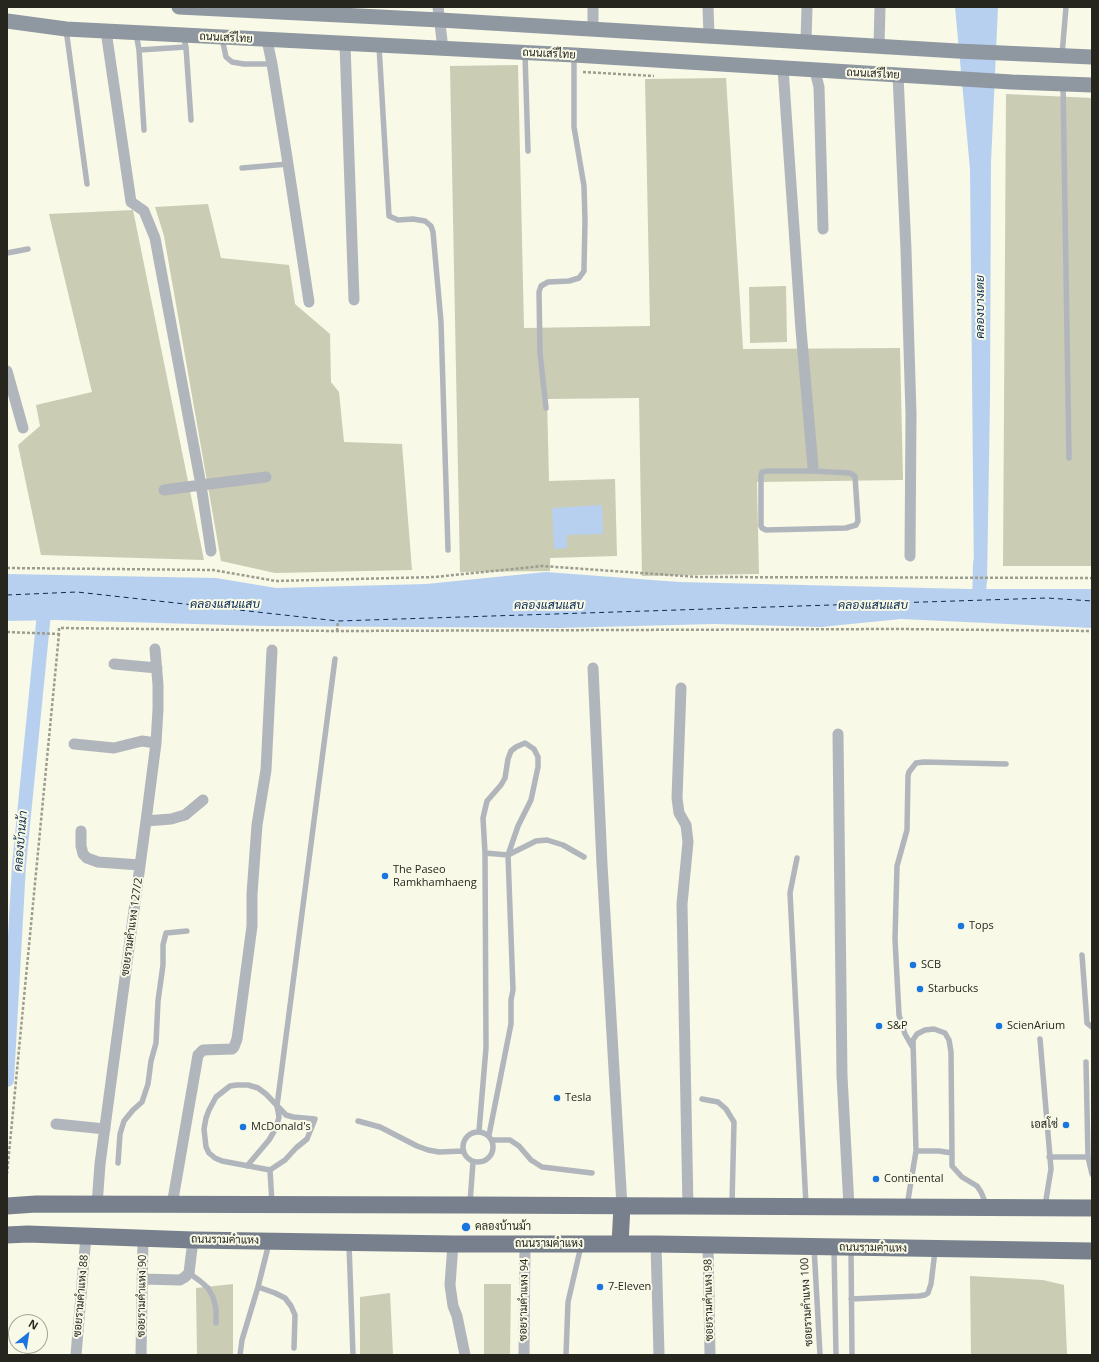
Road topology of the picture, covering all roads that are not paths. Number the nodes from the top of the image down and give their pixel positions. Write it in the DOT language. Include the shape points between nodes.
graph roads {
  1 [pos="180,7"];
  2 [pos="593,7"];
  3 [pos="708,7"];
  4 [pos="807,7"];
  5 [pos="880,7"];
  6 [pos="1066,7"];
  7 [pos="276,9"];
  8 [pos="319,10"];
  9 [pos="439,14"];
  10 [pos="7,21"];
  11 [pos="66,29"];
  12 [pos="593,29"];
  13 [pos="106,32"];
  14 [pos="135,33"];
  15 [pos="709,36"];
  16 [pos="222,37"];
  17 [pos="267,40"];
  18 [pos="185,41"];
  19 [pos="806,41"];
  20 [pos="345,44"];
  21 [pos="379,46"];
  22 [pos="879,46"];
  23 [pos="443,49"];
  24 [pos="139,50"];
  25 [pos="525,53"];
  26 [pos="574,55"];
  27 [pos="1062,56"];
  28 [pos="1092,57"];
  29 [pos="272,64"];
  30 [pos="783,68"];
  31 [pos="815,71"];
  32 [pos="898,75"];
  33 [pos="1092,86"];
  34 [pos="1063,87"];
  35 [pos="191,120"];
  36 [pos="144,130"];
  37 [pos="528,151"];
  38 [pos="288,164"];
  39 [pos="242,168"];
  40 [pos="87,184"];
  41 [pos="823,229"];
  42 [pos="28,249"];
  43 [pos="7,253"];
  44 [pos="354,300"];
  45 [pos="309,302"];
  46 [pos="7,371"];
  47 [pos="546,408"];
  48 [pos="23,428"];
  49 [pos="1069,458"];
  50 [pos="813,469"];
  51 [pos="266,477"];
  52 [pos="201,485"];
  53 [pos="164,490"];
  54 [pos="448,550"];
  55 [pos="211,551"];
  56 [pos="910,556"];
  57 [pos="155,649"];
  58 [pos="272,650"];
  59 [pos="335,659"];
  60 [pos="114,664"];
  61 [pos="156,668"];
  62 [pos="593,668"];
  63 [pos="681,688"];
  64 [pos="838,734"];
  65 [pos="156,743"];
  66 [pos="74,744"];
  67 [pos="1006,764"];
  68 [pos="203,800"];
  69 [pos="146,821"];
  70 [pos="81,831"];
  71 [pos="485,853"];
  72 [pos="508,855"];
  73 [pos="584,857"];
  74 [pos="797,858"];
  75 [pos="140,865"];
  76 [pos="187,931"];
  77 [pos="1082,955"];
  78 [pos="1092,1027"];
  79 [pos="1040,1039"];
  80 [pos="912,1048"];
  81 [pos="1086,1062"];
  82 [pos="702,1099"];
  83 [pos="277,1106"];
  84 [pos="358,1121"];
  85 [pos="56,1124"];
  86 [pos="105,1129"];
  87 [pos="479,1131"];
  88 [pos="490,1137"];
  89 [pos="463,1151"];
  90 [pos="916,1151"];
  91 [pos="952,1153"];
  92 [pos="1049,1157"];
  93 [pos="1088,1157"];
  94 [pos="473,1162"];
  95 [pos="118,1163"];
  96 [pos="247,1166"];
  97 [pos="270,1170"];
  98 [pos="592,1173"];
  99 [pos="1092,1174"];
  100 [pos="97,1205"];
  101 [pos="172,1205"];
  102 [pos="272,1205"];
  103 [pos="470,1205"];
  104 [pos="7,1206"];
  105 [pos="622,1206"];
  106 [pos="688,1207"];
  107 [pos="732,1207"];
  108 [pos="806,1207"];
  109 [pos="849,1207"];
  110 [pos="907,1208"];
  111 [pos="988,1208"];
  112 [pos="1044,1208"];
  113 [pos="1092,1208"];
  114 [pos="7,1235"];
  115 [pos="86,1236"];
  116 [pos="143,1238"];
  117 [pos="193,1240"];
  118 [pos="269,1241"];
  119 [pos="349,1242"];
  120 [pos="454,1244"];
  121 [pos="525,1244"];
  122 [pos="582,1244"];
  123 [pos="620,1244"];
  124 [pos="656,1244"];
  125 [pos="708,1246"];
  126 [pos="814,1247"];
  127 [pos="834,1247"];
  128 [pos="851,1248"];
  129 [pos="936,1248"];
  130 [pos="1092,1251"];
  131 [pos="189,1273"];
  132 [pos="142,1279"];
  133 [pos="258,1288"];
  134 [pos="851,1299"];
  135 [pos="216,1323"];
  136 [pos="294,1348"];
  137 [pos="76,1355"];
  138 [pos="141,1355"];
  139 [pos="240,1355"];
  140 [pos="353,1355"];
  141 [pos="465,1355"];
  142 [pos="524,1355"];
  143 [pos="566,1355"];
  144 [pos="659,1355"];
  145 [pos="710,1355"];
  146 [pos="820,1355"];
  147 [pos="836,1355"];
  148 [pos="852,1355"];
  1 -- 7 [label="main road"];
  2 -- 12 [label="street"];
  3 -- 15 [label="street"];
  4 -- 19 [label="street"];
  5 -- 22 [label="street"];
  6 -- 27 [label="lane"];
  7 -- 8 [label="main road"];
  8 -- 9 [label="main road"];
  9 -- 12 [label="main road"];
  9 -- 23 [label="street"];
  10 -- 11 [label="main road, ถนนเสรีไทย"];
  11 -- 13 [label="main road, ถนนเสรีไทย"];
  11 -- 40 [label="lane"];
  12 -- 15 [label="main road"];
  13 -- 14 [label="main road, ถนนเสรีไทย"];
  13 -- 52 [label="street" via="131,202 144,211 154,238"];
  14 -- 18 [label="main road, ถนนเสรีไทย"];
  14 -- 24 [label="lane"];
  15 -- 19 [label="main road"];
  16 -- 17 [label="main road, ถนนเสรีไทย"];
  16 -- 18 [label="main road, ถนนเสรีไทย"];
  16 -- 29 [label="lane" via="226,57 232,62"];
  17 -- 20 [label="main road, ถนนเสรีไทย"];
  17 -- 29 [label="street"];
  18 -- 24 [label="lane"];
  18 -- 35 [label="lane"];
  19 -- 22 [label="main road"];
  20 -- 21 [label="main road, ถนนเสรีไทย"];
  20 -- 44 [label="street"];
  21 -- 23 [label="main road, ถนนเสรีไทย"];
  21 -- 54 [label="lane" via="390,216 398,220 425,221 433,232 441,322"];
  22 -- 27 [label="main road"];
  23 -- 25 [label="main road, ถนนเสรีไทย"];
  24 -- 36 [label="lane"];
  25 -- 26 [label="main road, ถนนเสรีไทย"];
  25 -- 37 [label="lane"];
  26 -- 30 [label="main road, ถนนเสรีไทย"];
  26 -- 47 [label="lane" via="574,127 584,186 584,271 579,278 548,282 541,286 539,292 540,353"];
  27 -- 28 [label="main road"];
  29 -- 38 [label="street"];
  30 -- 31 [label="main road, ถนนเสรีไทย"];
  30 -- 50 [label="street"];
  31 -- 32 [label="main road, ถนนเสรีไทย"];
  31 -- 41 [label="street" via="818,88"];
  32 -- 34 [label="main road, ถนนเสรีไทย"];
  32 -- 56 [label="street" via="910,390"];
  33 -- 34 [label="main road, ถนนเสรีไทย"];
  34 -- 49 [label="lane"];
  38 -- 39 [label="lane"];
  38 -- 45 [label="street"];
  42 -- 43 [label="lane"];
  46 -- 48 [label="street"];
  50 -- 50 [label="lane" via="762,472 762,528 846,528 856,525 858,521 855,476 850,473"];
  51 -- 52 [label="street"];
  52 -- 53 [label="street"];
  52 -- 55 [label="street"];
  57 -- 61 [label="street, ซอยรามคำแหง 127/2"];
  58 -- 101 [label="street" via="266,764 257,825 252,894 252,926 237,1039 232,1049 203,1050 198,1054"];
  59 -- 83 [label="lane"];
  60 -- 61 [label="street"];
  61 -- 65 [label="street, ซอยรามคำแหง 127/2"];
  62 -- 105 [label="street"];
  63 -- 106 [label="street" via="677,798 679,813 686,825 688,842 682,904"];
  64 -- 109 [label="street" via="842,1076"];
  65 -- 66 [label="street" via="142,740 114,748"];
  65 -- 69 [label="street, ซอยรามคำแหง 127/2"];
  67 -- 80 [label="lane" via="924,762 916,763 909,772 907,830 897,866 895,939 899,1014"];
  68 -- 69 [label="street" via="185,815"];
  69 -- 75 [label="street, ซอยรามคำแหง 127/2"];
  70 -- 75 [label="street" via="81,846 87,858 98,862"];
  71 -- 72 [label="lane"];
  71 -- 72 [label="lane" via="483,818 487,801 505,778 511,751 525,744 534,749 538,757 538,767 531,800"];
  71 -- 87 [label="lane" via="486,1048"];
  72 -- 73 [label="lane" via="536,841 547,840 563,845"];
  72 -- 88 [label="lane" via="512,1024"];
  74 -- 108 [label="lane" via="790,893"];
  75 -- 86 [label="street, ซอยรามคำแหง 127/2"];
  76 -- 95 [label="lane" via="166,933 156,1043 148,1084 142,1102 124,1121 120,1134"];
  77 -- 78 [label="lane" via="1087,1023"];
  79 -- 92 [label="lane"];
  80 -- 90 [label="lane"];
  80 -- 91 [label="lane" via="917,1034 925,1030 934,1029 945,1033 949,1040 952,1052"];
  81 -- 93 [label="lane"];
  82 -- 107 [label="lane" via="718,1102 734,1122"];
  83 -- 96 [label="lane" via="279,1117 276,1128"];
  83 -- 96 [label="lane" via="258,1088 248,1085 230,1086 212,1103 204,1129 209,1153 222,1161"];
  83 -- 97 [label="lane" via="286,1115 314,1120 307,1139"];
  84 -- 89 [label="lane" via="380,1127 428,1150"];
  85 -- 86 [label="street"];
  86 -- 100 [label="street, ซอยรามคำแหง 127/2"];
  87 -- 88 [label="lane"];
  87 -- 89 [label="lane" via="466,1137"];
  88 -- 94 [label="lane" via="492,1155 483,1161"];
  88 -- 98 [label="lane" via="510,1140 542,1167"];
  89 -- 94 [label="lane"];
  90 -- 91 [label="lane"];
  90 -- 110 [label="lane"];
  91 -- 111 [label="lane" via="952,1166 962,1177 977,1186"];
  92 -- 93 [label="lane"];
  92 -- 112 [label="lane" via="1051,1169"];
  93 -- 99 [label="lane"];
  94 -- 103 [label="lane"];
  96 -- 97 [label="lane"];
  97 -- 102 [label="lane"];
  100 -- 101 [label="main road"];
  100 -- 104 [label="main road"];
  101 -- 102 [label="main road"];
  102 -- 103 [label="main road"];
  103 -- 105 [label="main road"];
  105 -- 106 [label="main road"];
  105 -- 123 [label="main road"];
  106 -- 107 [label="main road"];
  107 -- 108 [label="main road"];
  108 -- 109 [label="main road"];
  109 -- 110 [label="main road"];
  110 -- 111 [label="main road"];
  111 -- 112 [label="main road"];
  112 -- 113 [label="main road"];
  114 -- 115 [label="main road, ถนนรามคำแหง"];
  115 -- 116 [label="main road, ถนนรามคำแหง"];
  115 -- 137 [label="street, ซอยรามคำแหง 88"];
  116 -- 117 [label="main road, ถนนรามคำแหง"];
  116 -- 132 [label="street, ซอยรามคำแหง 90"];
  117 -- 118 [label="main road, ถนนรามคำแหง"];
  117 -- 131 [label="street"];
  118 -- 119 [label="main road, ถนนรามคำแหง"];
  118 -- 133 [label="lane"];
  119 -- 120 [label="main road, ถนนรามคำแหง"];
  119 -- 140 [label="lane"];
  120 -- 121 [label="main road, ถนนรามคำแหง"];
  120 -- 141 [label="street" via="450,1285"];
  121 -- 122 [label="main road, ถนนรามคำแหง"];
  121 -- 142 [label="street, ซอยรามคําแหง 94"];
  122 -- 123 [label="main road, ถนนรามคำแหง"];
  122 -- 143 [label="lane" via="568,1302"];
  123 -- 124 [label="main road, ถนนรามคำแหง"];
  124 -- 125 [label="main road, ถนนรามคำแหง"];
  124 -- 144 [label="street"];
  125 -- 126 [label="main road, ถนนรามคำแหง"];
  125 -- 145 [label="street, ซอยรามคําแหง 98"];
  126 -- 127 [label="main road, ถนนรามคำแหง"];
  126 -- 146 [label="lane, ซอยรามคำแหง 100"];
  127 -- 128 [label="main road, ถนนรามคำแหง"];
  127 -- 147 [label="lane"];
  128 -- 129 [label="main road, ถนนรามคำแหง"];
  128 -- 134 [label="lane"];
  129 -- 130 [label="main road, ถนนรามคำแหง"];
  129 -- 134 [label="lane" via="931,1284 925,1295"];
  131 -- 132 [label="street" via="180,1280"];
  131 -- 135 [label="lane" via="211,1292 216,1310"];
  132 -- 138 [label="street, ซอยรามคำแหง 90"];
  133 -- 136 [label="lane" via="285,1298 291,1306 295,1315"];
  133 -- 139 [label="lane"];
  134 -- 148 [label="lane"];
}
